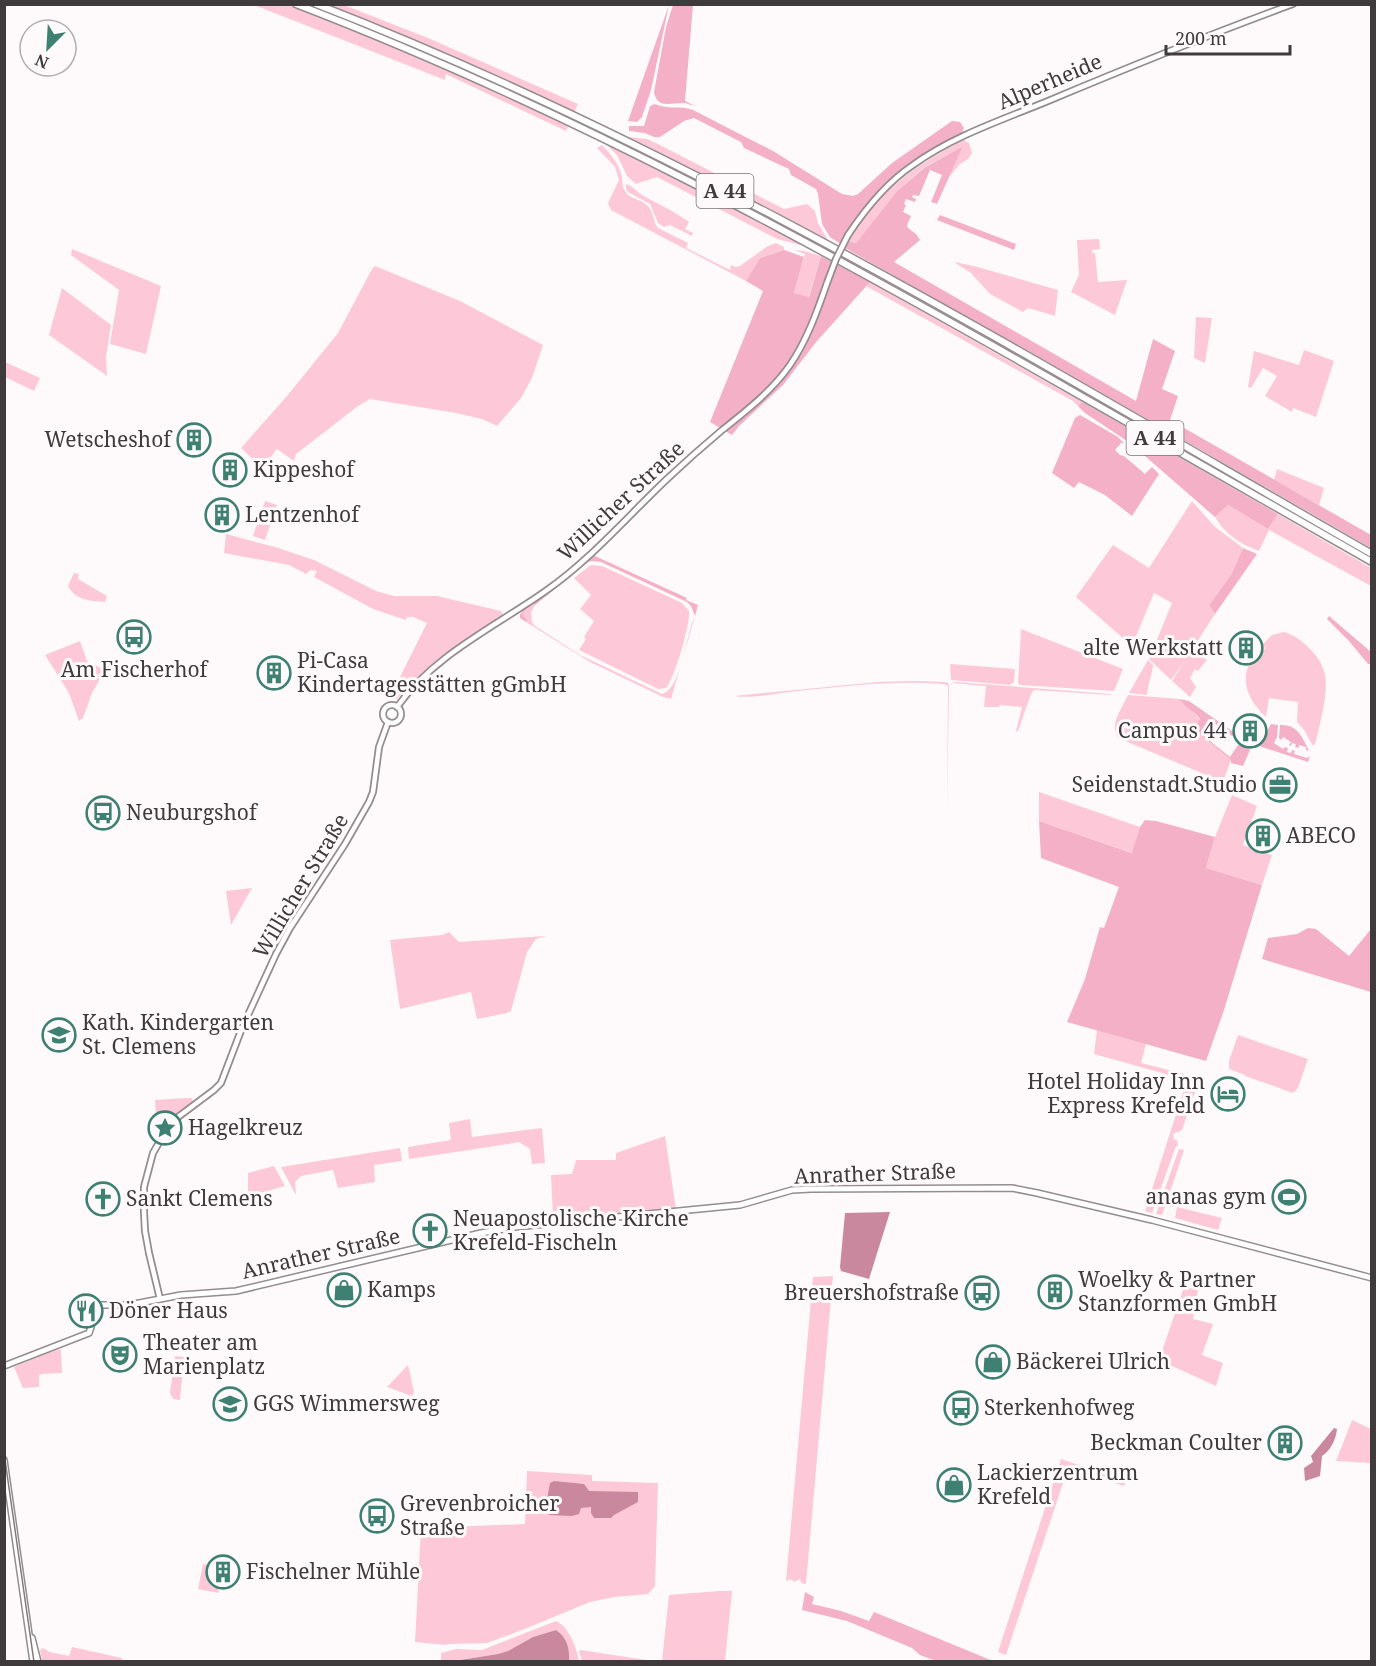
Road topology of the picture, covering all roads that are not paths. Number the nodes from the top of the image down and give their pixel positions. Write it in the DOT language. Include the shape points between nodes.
graph roads {
  1 [pos="296,4"];
  2 [pos="316,4"];
  3 [pos="1293,4"];
  4 [pos="827,283"];
  5 [pos="1371,554"];
  6 [pos="1371,562"];
  7 [pos="397,707"];
  8 [pos="388,722"];
  9 [pos="1371,1278"];
  10 [pos="160,1299"];
  11 [pos="4,1366"];
  12 [pos="4,1460"];
  13 [pos="27,1622"];
  14 [pos="33,1662"];
  15 [pos="38,1662"];
  1 -- 6 [label="highway, A 44" via="514,95 733,203 939,315"];
  2 -- 5 [label="highway, A 44" via="537,98 738,197"];
  3 -- 4 [label="street, Alperheide, bridge" via="1110,75 938,149 884,189 859,218"];
  4 -- 7 [label="street, Willicher Straße" via="801,347 762,397 565,576 446,657"];
  7 -- 8 [label="street" via="400,718"];
  7 -- 8 [label="street" via="385,710"];
  8 -- 10 [label="street, Willicher Straße" via="369,802 281,945 221,1083 178,1117 153,1153 146,1177 144,1212"];
  9 -- 10 [label="main road, Anrather Straße" via="1152,1220 1012,1188 811,1189 740,1205 505,1229 236,1291"];
  10 -- 11 [label="main road, Anrather Straße" via="129,1305 91,1305 89,1333"];
  12 -- 13 [label="main road"];
  13 -- 14 [label="main road"];
  13 -- 15 [label="main road"];
}
